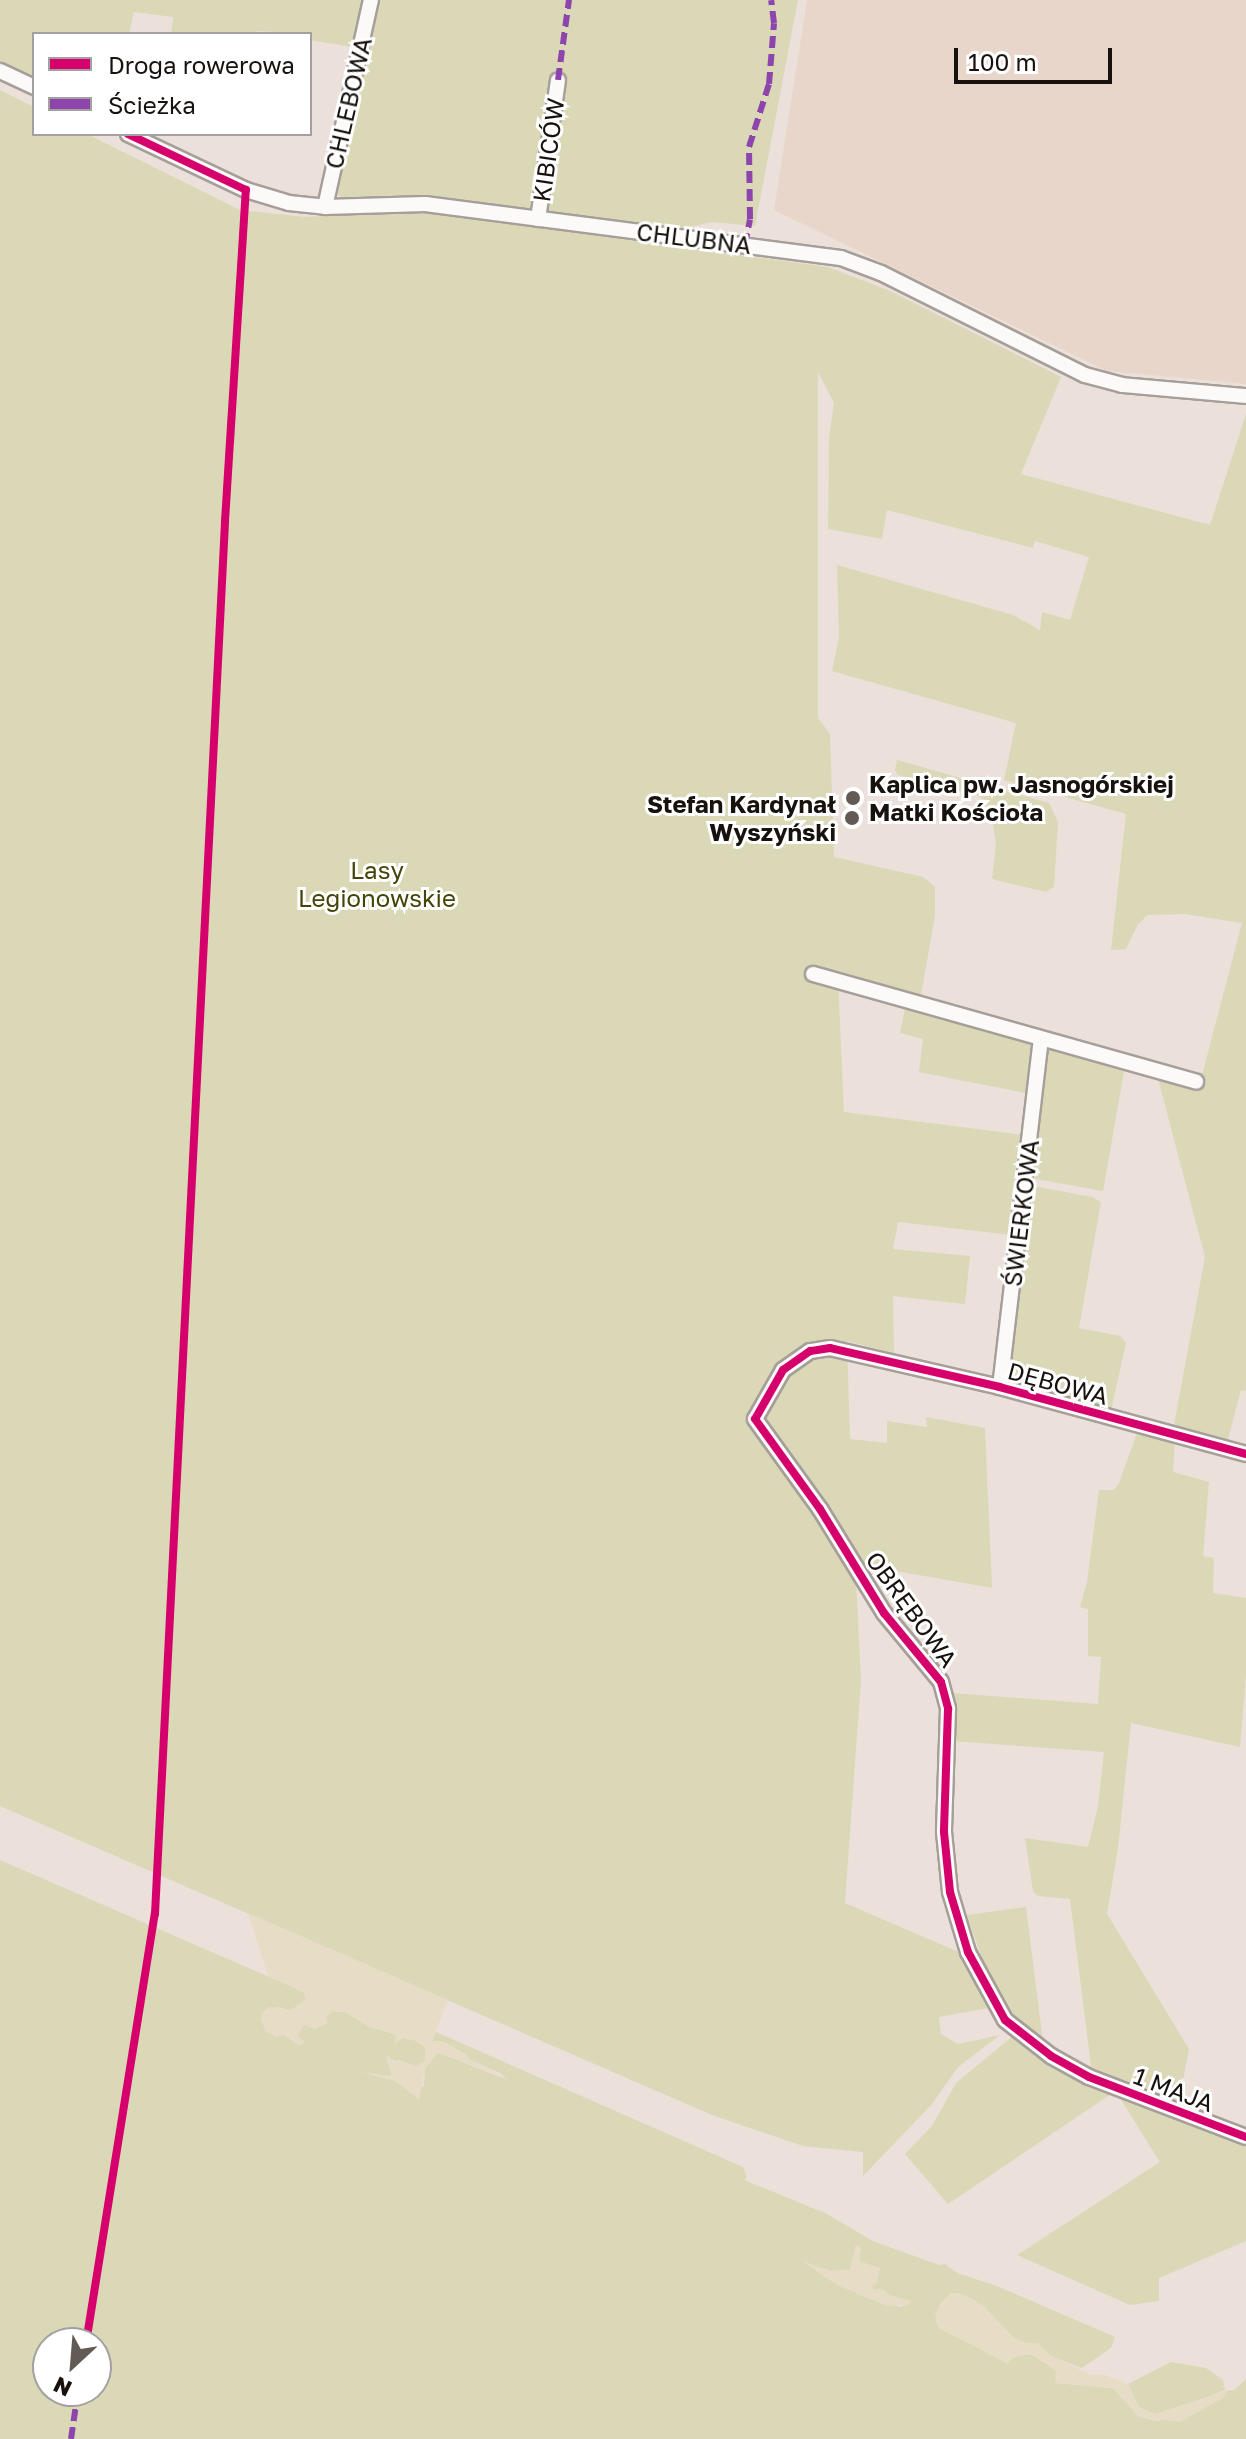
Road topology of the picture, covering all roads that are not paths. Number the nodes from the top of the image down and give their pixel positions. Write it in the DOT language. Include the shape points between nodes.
graph roads {
  1 [pos="371,0"];
  2 [pos="0,71"];
  3 [pos="558,80"];
  4 [pos="32,86"];
  5 [pos="132,136"];
  6 [pos="325,207"];
  7 [pos="538,219"];
  8 [pos="1246,396"];
  9 [pos="813,974"];
  10 [pos="1041,1039"];
  11 [pos="1196,1082"];
  12 [pos="859,1354"];
  13 [pos="1000,1387"];
  14 [pos="1246,1454"];
  15 [pos="1089,2077"];
  16 [pos="1246,2137"];
  1 -- 6 [label="street, CHLEBOWA"];
  2 -- 4 [label="street"];
  3 -- 7 [label="street, KIBICÓW"];
  5 -- 6 [label="street, CHLUBNA" via="246,190"];
  6 -- 7 [label="street, CHLUBNA" via="425,204"];
  7 -- 8 [label="street, CHLUBNA" via="841,258 1085,375 1122,385"];
  9 -- 10 [label="street"];
  10 -- 11 [label="street"];
  10 -- 13 [label="street, ŚWIERKOWA"];
  12 -- 13 [label="street, DĘBOWA"];
  12 -- 15 [label="street, OBRĘBOWA" via="830,1348 801,1356 783,1370 755,1419 820,1509 876,1602 928,1663 946,1694 946,1869 968,1952 994,2003 1022,2035"];
  13 -- 14 [label="street, DĘBOWA"];
  15 -- 16 [label="street, 1 MAJA"];
}
